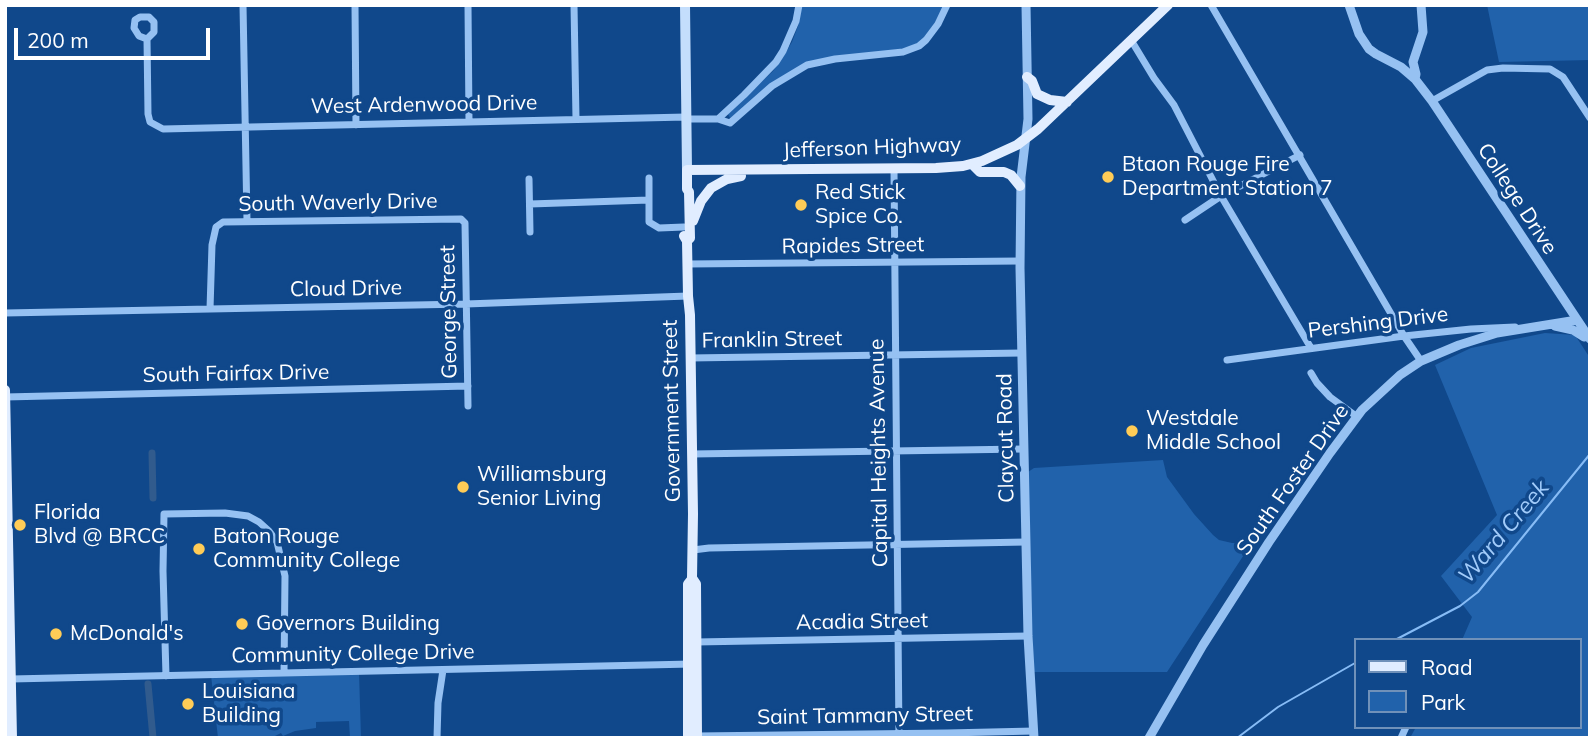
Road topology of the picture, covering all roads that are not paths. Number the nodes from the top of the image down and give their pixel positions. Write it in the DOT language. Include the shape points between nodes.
graph roads {
  1 [pos="243,5"];
  2 [pos="355,5"];
  3 [pos="468,5"];
  4 [pos="574,5"];
  5 [pos="685,5"];
  6 [pos="799,5"];
  7 [pos="947,5"];
  8 [pos="1026,5"];
  9 [pos="1168,5"];
  10 [pos="1211,5"];
  11 [pos="1349,5"];
  12 [pos="1421,5"];
  13 [pos="147,39"];
  14 [pos="1131,40"];
  15 [pos="1416,53"];
  16 [pos="1392,62"];
  17 [pos="1027,77"];
  18 [pos="1415,79"];
  19 [pos="1432,101"];
  20 [pos="1067,102"];
  21 [pos="686,118"];
  22 [pos="1590,118"];
  23 [pos="576,119"];
  24 [pos="718,119"];
  25 [pos="469,122"];
  26 [pos="356,125"];
  27 [pos="246,126"];
  28 [pos="1026,138"];
  29 [pos="1300,155"];
  30 [pos="972,164"];
  31 [pos="894,169"];
  32 [pos="687,170"];
  33 [pos="745,171"];
  34 [pos="649,178"];
  35 [pos="529,179"];
  36 [pos="1020,186"];
  37 [pos="1221,196"];
  38 [pos="649,200"];
  39 [pos="530,204"];
  40 [pos="461,219"];
  41 [pos="1185,220"];
  42 [pos="247,221"];
  43 [pos="687,225"];
  44 [pos="530,232"];
  45 [pos="1020,261"];
  46 [pos="894,262"];
  47 [pos="687,264"];
  48 [pos="688,296"];
  49 [pos="1564,301"];
  50 [pos="466,304"];
  51 [pos="210,309"];
  52 [pos="5,313"];
  53 [pos="1577,320"];
  54 [pos="1538,325"];
  55 [pos="1404,336"];
  56 [pos="1590,340"];
  57 [pos="1311,348"];
  58 [pos="1022,353"];
  59 [pos="895,356"];
  60 [pos="690,358"];
  61 [pos="1227,360"];
  62 [pos="1421,361"];
  63 [pos="1311,373"];
  64 [pos="468,386"];
  65 [pos="5,390"];
  66 [pos="5,397"];
  67 [pos="468,406"];
  68 [pos="1356,416"];
  69 [pos="1024,449"];
  70 [pos="896,450"];
  71 [pos="692,454"];
  72 [pos="6,481"];
  73 [pos="1026,542"];
  74 [pos="897,545"];
  75 [pos="693,550"];
  76 [pos="692,579"];
  77 [pos="688,613"];
  78 [pos="8,630"];
  79 [pos="1028,636"];
  80 [pos="898,639"];
  81 [pos="696,642"];
  82 [pos="692,664"];
  83 [pos="443,670"];
  84 [pos="284,673"];
  85 [pos="166,676"];
  86 [pos="11,679"];
  87 [pos="1034,734"];
  88 [pos="900,736"];
  89 [pos="694,737"];
  90 [pos="12,738"];
  91 [pos="438,738"];
  92 [pos="1149,738"];
  1 -- 27 [label="street"];
  2 -- 26 [label="street"];
  3 -- 25 [label="street"];
  4 -- 23 [label="street"];
  5 -- 21 [label="main road, Government Street"];
  6 -- 24 [label="street" via="790,37 776,62"];
  7 -- 24 [label="street, West Ardenwood Drive" via="919,46 807,65 772,86 730,123"];
  8 -- 17 [label="street, Claycut Road"];
  9 -- 14 [label="main road, Jefferson Highway"];
  10 -- 29 [label="street"];
  11 -- 16 [label="street, College Drive" via="1364,42"];
  12 -- 15 [label="street" via="1423,32"];
  13 -- 27 [label="street, West Ardenwood Drive" via="150,122 163,129"];
  14 -- 20 [label="main road, Jefferson Highway"];
  14 -- 37 [label="street" via="1174,105"];
  15 -- 16 [label="street"];
  15 -- 18 [label="street"];
  16 -- 18 [label="street, College Drive"];
  17 -- 20 [label="main road" via="1037,94"];
  17 -- 28 [label="street, Claycut Road"];
  18 -- 19 [label="street, College Drive"];
  19 -- 22 [label="street" via="1487,70 1550,69 1563,77"];
  19 -- 49 [label="street, College Drive"];
  20 -- 28 [label="main road, Jefferson Highway"];
  21 -- 23 [label="street, West Ardenwood Drive"];
  21 -- 24 [label="street, West Ardenwood Drive"];
  21 -- 32 [label="main road, Government Street"];
  23 -- 25 [label="street, West Ardenwood Drive"];
  25 -- 26 [label="street, West Ardenwood Drive"];
  26 -- 27 [label="street, West Ardenwood Drive"];
  27 -- 42 [label="street"];
  28 -- 30 [label="main road, Jefferson Highway"];
  28 -- 36 [label="street, Claycut Road"];
  29 -- 37 [label="street"];
  29 -- 55 [label="street"];
  30 -- 31 [label="main road, Jefferson Highway"];
  30 -- 36 [label="main road" via="980,172 1011,175"];
  31 -- 33 [label="main road, Jefferson Highway"];
  31 -- 46 [label="street, Capital Heights Avenue"];
  32 -- 33 [label="main road, Jefferson Highway"];
  32 -- 43 [label="main road, Government Street"];
  33 -- 43 [label="main road" via="710,188 695,219"];
  34 -- 38 [label="street"];
  35 -- 39 [label="street"];
  36 -- 45 [label="street, Claycut Road"];
  37 -- 41 [label="street"];
  37 -- 57 [label="street"];
  38 -- 39 [label="street"];
  38 -- 43 [label="street" via="649,222 659,228"];
  39 -- 44 [label="street"];
  40 -- 42 [label="street, South Waverly Drive"];
  40 -- 50 [label="street, George Street" via="465,223"];
  42 -- 51 [label="street, South Waverly Drive" via="223,222 216,227"];
  43 -- 47 [label="main road, Government Street"];
  45 -- 46 [label="street, Rapides Street"];
  45 -- 58 [label="street, Claycut Road"];
  46 -- 47 [label="street, Rapides Street"];
  46 -- 59 [label="street, Capital Heights Avenue"];
  47 -- 48 [label="main road, Government Street"];
  48 -- 50 [label="street, Cloud Drive"];
  48 -- 60 [label="main road, Government Street"];
  49 -- 53 [label="street, College Drive"];
  49 -- 54 [label="street" via="1560,316"];
  50 -- 51 [label="street, Cloud Drive"];
  50 -- 64 [label="street, George Street"];
  51 -- 52 [label="street, Cloud Drive"];
  53 -- 54 [label="street, South Foster Drive"];
  53 -- 56 [label="street, College Drive"];
  54 -- 55 [label="street, Pershing Drive"];
  54 -- 56 [label="street" via="1577,332"];
  54 -- 62 [label="street, South Foster Drive" via="1478,338"];
  55 -- 57 [label="street, Pershing Drive"];
  55 -- 62 [label="street"];
  57 -- 61 [label="street, Pershing Drive"];
  58 -- 59 [label="street, Franklin Street"];
  58 -- 69 [label="street, Claycut Road"];
  59 -- 60 [label="street, Franklin Street"];
  59 -- 70 [label="street, Capital Heights Avenue"];
  60 -- 71 [label="main road, Government Street"];
  62 -- 68 [label="street, South Foster Drive"];
  63 -- 68 [label="street" via="1331,397"];
  64 -- 66 [label="street, South Fairfax Drive"];
  64 -- 67 [label="street, George Street"];
  65 -- 66 [label="main road"];
  66 -- 72 [label="main road"];
  68 -- 92 [label="street, South Foster Drive" via="1269,542"];
  69 -- 70 [label="street"];
  69 -- 73 [label="street, Claycut Road"];
  70 -- 71 [label="street"];
  70 -- 74 [label="street, Capital Heights Avenue"];
  71 -- 75 [label="main road, Government Street"];
  72 -- 78 [label="main road"];
  73 -- 74 [label="street"];
  73 -- 79 [label="street, Claycut Road"];
  74 -- 75 [label="street"];
  74 -- 80 [label="street, Capital Heights Avenue"];
  75 -- 76 [label="main road, Government Street"];
  76 -- 77 [label="main road, Government Street"];
  76 -- 81 [label="main road, Government Street" via="696,584"];
  77 -- 81 [label="main road"];
  77 -- 82 [label="main road, Government Street"];
  78 -- 86 [label="main road"];
  79 -- 80 [label="street, Acadia Street"];
  79 -- 87 [label="street, Claycut Road"];
  80 -- 81 [label="street, Acadia Street"];
  80 -- 88 [label="street, Capital Heights Avenue"];
  81 -- 82 [label="main road, Government Street"];
  82 -- 83 [label="street, Community College Drive"];
  82 -- 89 [label="main road, Government Street"];
  83 -- 84 [label="street, Community College Drive"];
  83 -- 91 [label="street"];
  84 -- 85 [label="street, Community College Drive"];
  84 -- 85 [label="street" via="285,576 275,540 248,516 164,514"];
  85 -- 86 [label="street, Community College Drive"];
  86 -- 90 [label="main road"];
  87 -- 88 [label="street, Saint Tammany Street"];
  88 -- 89 [label="street, Saint Tammany Street"];
}
